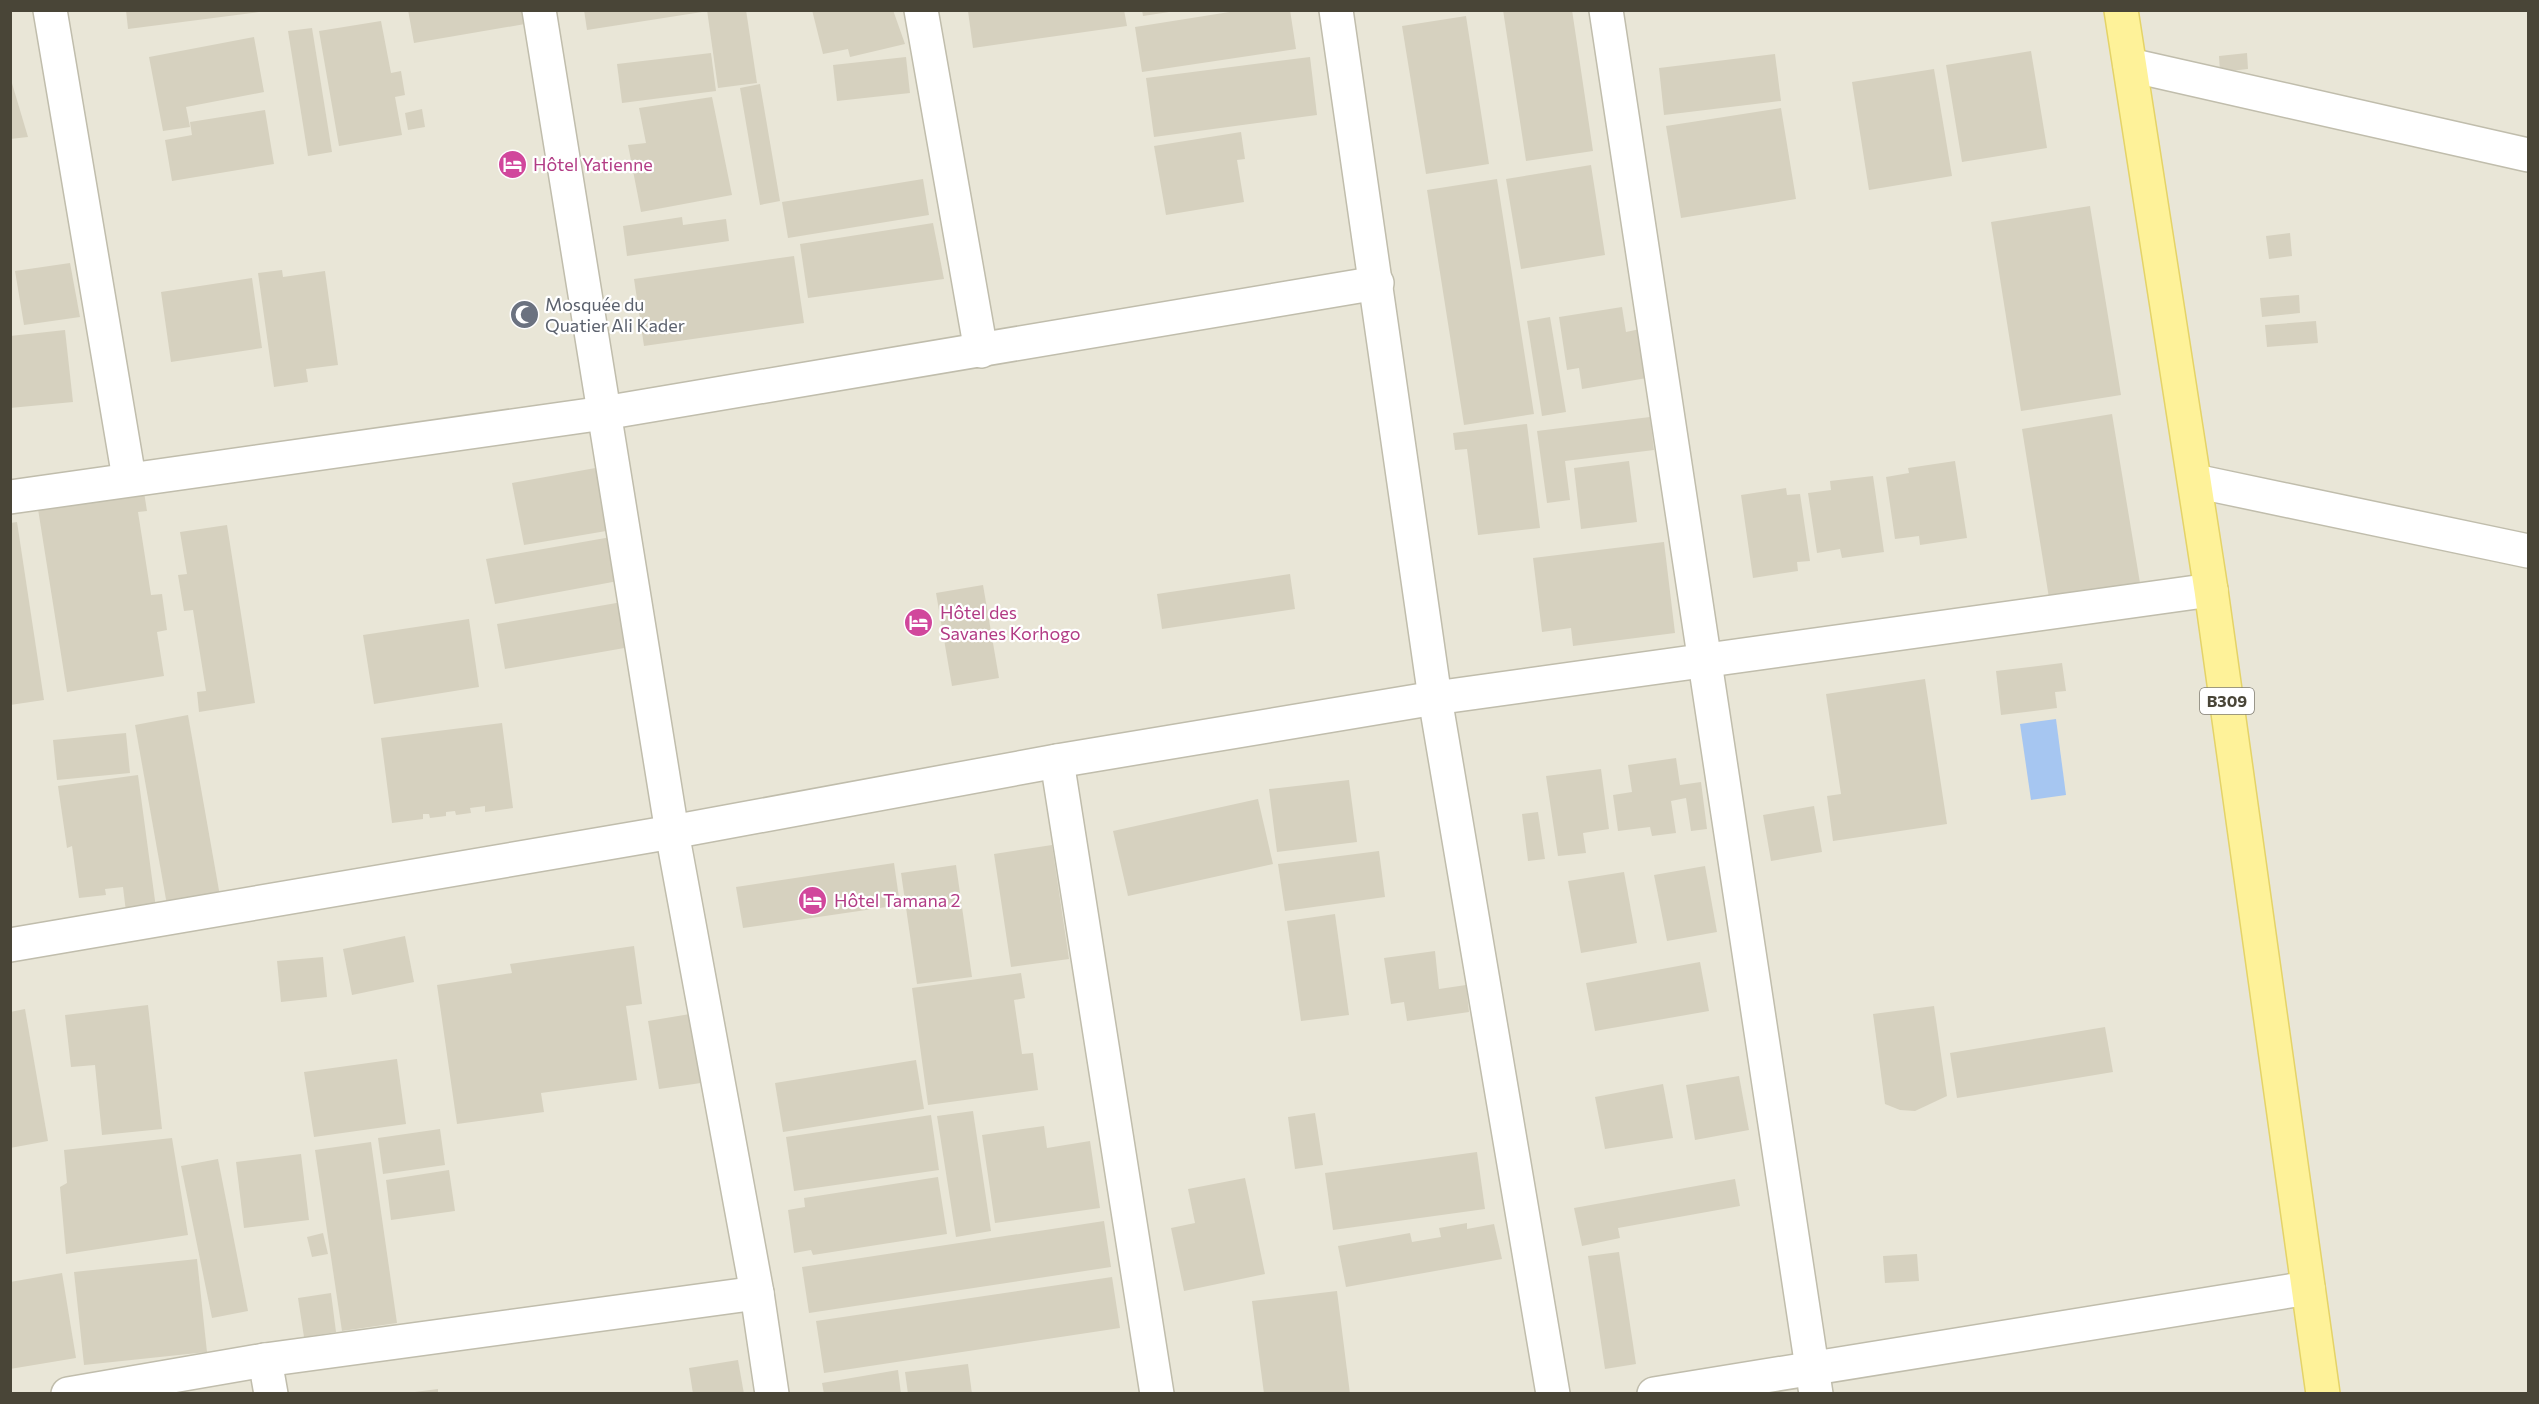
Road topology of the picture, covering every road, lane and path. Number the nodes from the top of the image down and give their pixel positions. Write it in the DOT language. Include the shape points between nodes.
graph roads {
  1 [pos="50,10"];
  2 [pos="539,10"];
  3 [pos="921,10"];
  4 [pos="1606,10"];
  5 [pos="2121,10"];
  6 [pos="1345,12"];
  7 [pos="2130,65"];
  8 [pos="2529,155"];
  9 [pos="1377,283"];
  10 [pos="981,351"];
  11 [pos="604,413"];
  12 [pos="129,478"];
  13 [pos="2195,481"];
  14 [pos="10,496"];
  15 [pos="2529,551"];
  16 [pos="2211,590"];
  17 [pos="1704,660"];
  18 [pos="1435,698"];
  19 [pos="1057,761"];
  20 [pos="672,832"];
  21 [pos="10,945"];
  22 [pos="2307,1288"];
  23 [pos="757,1293"];
  24 [pos="265,1360"];
  25 [pos="1814,1380"];
  26 [pos="69,1394"];
  27 [pos="271,1394"];
  28 [pos="772,1394"];
  29 [pos="1157,1394"];
  30 [pos="1553,1394"];
  31 [pos="1654,1394"];
  32 [pos="2323,1394"];
  1 -- 12 [label="street"];
  2 -- 11 [label="street"];
  3 -- 10 [label="street"];
  4 -- 17 [label="street"];
  5 -- 7 [label="main road, B309"];
  6 -- 9 [label="street"];
  7 -- 8 [label="street"];
  7 -- 13 [label="main road, B309"];
  9 -- 10 [label="street"];
  9 -- 18 [label="street"];
  10 -- 11 [label="street"];
  11 -- 12 [label="street"];
  11 -- 20 [label="street"];
  12 -- 14 [label="street"];
  13 -- 15 [label="street"];
  13 -- 16 [label="main road, B309"];
  16 -- 17 [label="street"];
  16 -- 22 [label="main road, B309"];
  17 -- 18 [label="street"];
  17 -- 25 [label="street"];
  18 -- 19 [label="street"];
  18 -- 30 [label="street"];
  19 -- 20 [label="street"];
  19 -- 29 [label="street"];
  20 -- 21 [label="street"];
  20 -- 23 [label="street"];
  22 -- 25 [label="street"];
  22 -- 32 [label="main road, B309"];
  23 -- 24 [label="street"];
  23 -- 28 [label="street"];
  24 -- 26 [label="street"];
  24 -- 27 [label="street"];
  25 -- 31 [label="street"];
}
